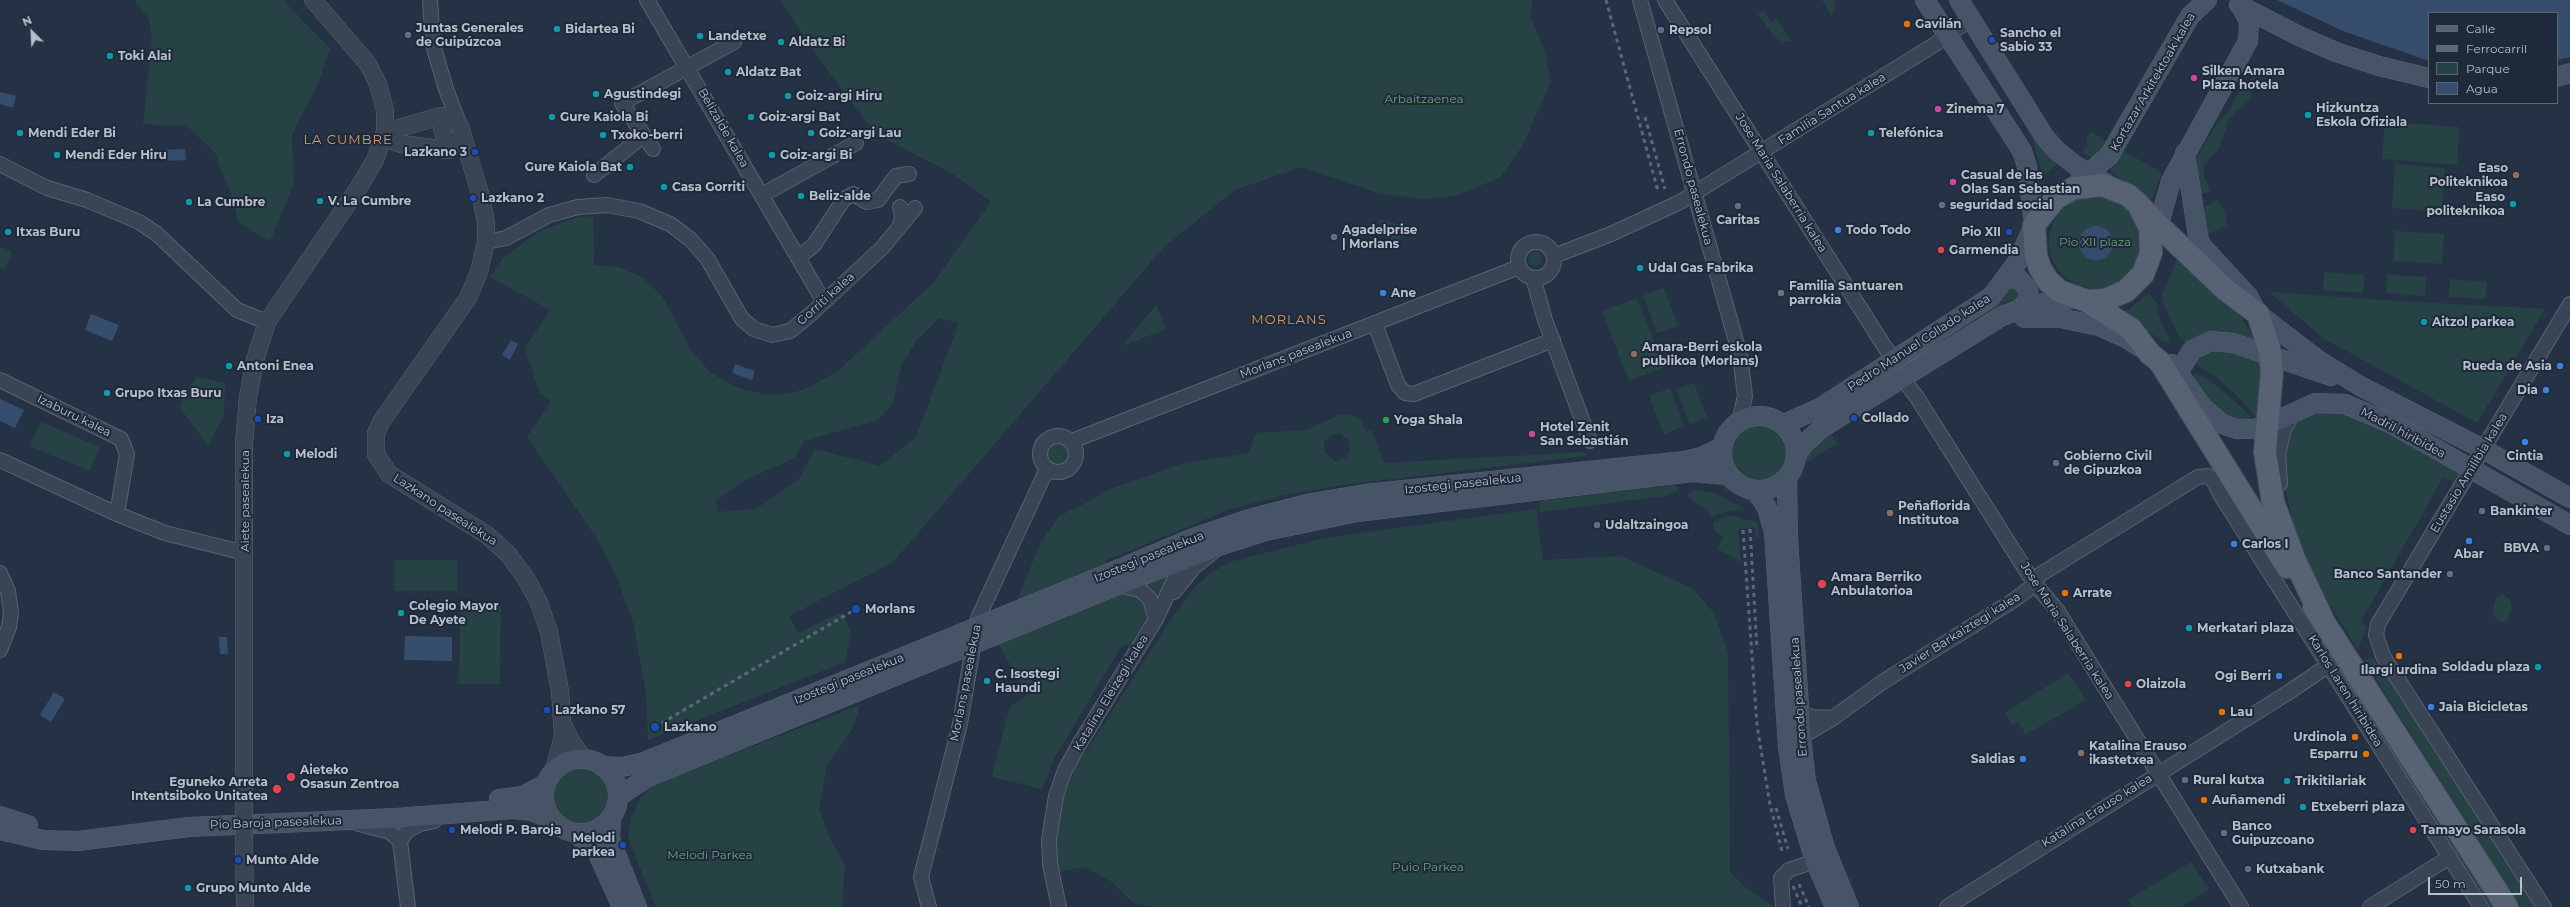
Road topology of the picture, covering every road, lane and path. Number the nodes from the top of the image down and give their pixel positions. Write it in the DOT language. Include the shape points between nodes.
graph roads {
  1 [pos="313,0"];
  2 [pos="430,0"];
  3 [pos="647,0"];
  4 [pos="1640,0"];
  5 [pos="1665,0"];
  6 [pos="1925,0"];
  7 [pos="2208,0"];
  8 [pos="2236,3"];
  9 [pos="1964,8"];
  10 [pos="1948,36"];
  11 [pos="734,42"];
  12 [pos="687,68"];
  13 [pos="2570,73"];
  14 [pos="2558,77"];
  15 [pos="2428,78"];
  16 [pos="446,90"];
  17 [pos="385,110"];
  18 [pos="441,116"];
  19 [pos="413,125"];
  20 [pos="461,129"];
  21 [pos="384,135"];
  22 [pos="643,136"];
  23 [pos="856,143"];
  24 [pos="419,147"];
  25 [pos="449,150"];
  26 [pos="653,150"];
  27 [pos="1762,152"];
  28 [pos="2185,153"];
  29 [pos="375,160"];
  30 [pos="0,164"];
  31 [pos="909,174"];
  32 [pos="2089,174"];
  33 [pos="474,175"];
  34 [pos="594,175"];
  35 [pos="2116,188"];
  36 [pos="1695,193"];
  37 [pos="2061,194"];
  38 [pos="762,196"];
  39 [pos="2138,204"];
  40 [pos="900,207"];
  41 [pos="915,208"];
  42 [pos="2034,225"];
  43 [pos="900,226"];
  44 [pos="2159,226"];
  45 [pos="486,242"];
  46 [pos="2151,253"];
  47 [pos="1554,256"];
  48 [pos="798,258"];
  49 [pos="1519,267"];
  50 [pos="1533,278"];
  51 [pos="2006,279"];
  52 [pos="2226,290"];
  53 [pos="2082,300"];
  54 [pos="824,302"];
  55 [pos="2570,304"];
  56 [pos="2022,308"];
  57 [pos="2258,311"];
  58 [pos="267,322"];
  59 [pos="1375,324"];
  60 [pos="2130,329"];
  61 [pos="1553,340"];
  62 [pos="1953,345"];
  63 [pos="2270,352"];
  64 [pos="2150,354"];
  65 [pos="1904,355"];
  66 [pos="1902,378"];
  67 [pos="2177,379"];
  68 [pos="0,380"];
  69 [pos="2360,386"];
  70 [pos="2294,412"];
  71 [pos="1739,422"];
  72 [pos="1784,424"];
  73 [pos="2267,425"];
  74 [pos="1590,440"];
  75 [pos="1072,442"];
  76 [pos="1722,447"];
  77 [pos="2483,449"];
  78 [pos="1797,454"];
  79 [pos="0,460"];
  80 [pos="1047,469"];
  81 [pos="2471,469"];
  82 [pos="1728,475"];
  83 [pos="2208,476"];
  84 [pos="1787,479"];
  85 [pos="1756,490"];
  86 [pos="2570,498"];
  87 [pos="117,514"];
  88 [pos="1249,519"];
  89 [pos="2570,525"];
  90 [pos="1222,545"];
  91 [pos="245,553"];
  92 [pos="1183,559"];
  93 [pos="2295,561"];
  94 [pos="0,574"];
  95 [pos="1115,578"];
  96 [pos="2034,583"];
  97 [pos="2322,618"];
  98 [pos="1156,619"];
  99 [pos="0,650"];
  100 [pos="2329,664"];
  101 [pos="803,706"];
  102 [pos="1799,708"];
  103 [pos="1833,718"];
  104 [pos="564,724"];
  105 [pos="1794,733"];
  106 [pos="584,759"];
  107 [pos="602,766"];
  108 [pos="2158,774"];
  109 [pos="550,777"];
  110 [pos="618,797"];
  111 [pos="479,812"];
  112 [pos="0,816"];
  113 [pos="611,817"];
  114 [pos="551,819"];
  115 [pos="338,820"];
  116 [pos="0,830"];
  117 [pos="576,833"];
  118 [pos="400,841"];
  119 [pos="1820,855"];
  120 [pos="2450,857"];
  121 [pos="2543,906"];
  122 [pos="245,907"];
  123 [pos="408,907"];
  124 [pos="622,907"];
  125 [pos="637,907"];
  126 [pos="930,907"];
  127 [pos="1059,907"];
  128 [pos="1783,907"];
  129 [pos="1835,907"];
  130 [pos="1849,907"];
  131 [pos="1947,907"];
  132 [pos="2241,907"];
  133 [pos="2370,907"];
  134 [pos="2480,907"];
  135 [pos="2507,907"];
  1 -- 17 [label="street" via="368,64"];
  2 -- 16 [label="street" via="433,44"];
  3 -- 12 [label="street, Belizalde kalea"];
  4 -- 36 [label="street, Errondo pasealekua"];
  5 -- 27 [label="street, Jose Maria Salaberria kalea"];
  6 -- 10 [label="main road"];
  7 -- 32 [label="main road, Kortazar Arkitektoak kalea" via="2190,16 2109,156"];
  8 -- 15 [label="main road" via="2336,52"];
  8 -- 28 [label="main road" via="2249,22 2248,41"];
  9 -- 10 [label="street, Familia Santua kalea" via="1965,23"];
  9 -- 32 [label="main road" via="2044,136 2056,150"];
  10 -- 27 [label="street, Familia Santua kalea" via="1862,92"];
  10 -- 42 [label="main road" via="2022,151 2027,166"];
  11 -- 12 [label="street"];
  12 -- 22 [label="street" via="622,103"];
  12 -- 38 [label="street, Belizalde kalea"];
  13 -- 14 [label="main road"];
  16 -- 18 [label="street"];
  16 -- 20 [label="street"];
  17 -- 19 [label="street" via="398,120"];
  17 -- 21 [label="street"];
  18 -- 19 [label="street"];
  18 -- 20 [label="street" via="455,120"];
  18 -- 25 [label="street" via="442,129"];
  19 -- 21 [label="street"];
  20 -- 25 [label="street" via="456,145"];
  20 -- 33 [label="street, Lazkano pasealekua"];
  21 -- 24 [label="street"];
  21 -- 29 [label="street, Aiete pasealekua"];
  22 -- 26 [label="street"];
  22 -- 34 [label="street"];
  23 -- 38 [label="street"];
  24 -- 25 [label="street"];
  24 -- 29 [label="street" via="394,151"];
  25 -- 33 [label="street" via="460,158"];
  27 -- 36 [label="street, Familia Santua kalea"];
  27 -- 65 [label="street, Jose Maria Salaberria kalea" via="1888,352 1895,356"];
  28 -- 44 [label="main road" via="2169,188"];
  28 -- 57 [label="main road, Madril hiribidea" via="2201,245"];
  29 -- 58 [label="street, Aiete pasealekua"];
  30 -- 58 [label="street" via="47,188 87,200 139,222 157,234 237,310"];
  31 -- 48 [label="street" via="896,176 878,200 867,202 853,194 844,199 814,244"];
  32 -- 35 [label="main road"];
  32 -- 37 [label="main road, Kortazar Arkitektoak kalea"];
  33 -- 45 [label="street, Lazkano pasealekua" via="485,211"];
  35 -- 37 [label="main road" via="2088,185"];
  35 -- 39 [label="main road"];
  36 -- 47 [label="street" via="1661,213"];
  36 -- 71 [label="street, Errondo pasealekua" via="1740,355 1745,396"];
  37 -- 42 [label="main road"];
  38 -- 48 [label="street, Belizalde kalea"];
  39 -- 44 [label="main road"];
  39 -- 46 [label="main road" via="2150,228"];
  40 -- 43 [label="street"];
  41 -- 43 [label="street, Gorriti kalea"];
  42 -- 51 [label="main road, Pedro Manuel Collado kalea"];
  42 -- 53 [label="main road" via="2036,256 2048,281 2059,291"];
  43 -- 54 [label="street, Gorriti kalea" via="882,248"];
  44 -- 46 [label="main road"];
  44 -- 52 [label="main road"];
  45 -- 54 [label="street, Gorriti kalea" via="506,238 549,215 578,207 607,205 640,211 670,224 690,239 707,258 742,319 754,329 772,335 790,332"];
  45 -- 104 [label="street, Lazkano pasealekua" via="479,272 468,298 381,422 376,433 376,454 388,474 487,535 508,554 527,580 539,603 549,632"];
  46 -- 53 [label="main road" via="2143,274 2126,291 2105,300"];
  47 -- 49 [label="street" via="1545,244 1530,242 1518,255"];
  47 -- 50 [label="street" via="1553,267 1549,272"];
  48 -- 54 [label="street, Belizalde kalea"];
  49 -- 50 [label="street"];
  49 -- 59 [label="street, Morlans pasealekua"];
  50 -- 61 [label="street" via="1534,289"];
  51 -- 56 [label="main road" via="2018,278 2028,289 2029,299"];
  51 -- 65 [label="main road, Pedro Manuel Collado kalea" via="1991,297"];
  52 -- 57 [label="main road"];
  52 -- 63 [label="main road" via="2251,318"];
  53 -- 56 [label="main road, Pedro Manuel Collado kalea"];
  53 -- 60 [label="main road, Madril hiribidea"];
  55 -- 77 [label="street, Eustasio Amilibia kalea"];
  56 -- 62 [label="main road, Pedro Manuel Collado kalea" via="2002,316"];
  57 -- 63 [label="main road"];
  57 -- 69 [label="main road, Madril hiribidea" via="2318,360"];
  58 -- 91 [label="street, Aiete pasealekua" via="255,360 248,397 244,443"];
  59 -- 61 [label="street" via="1398,385 1405,393 1414,394"];
  59 -- 75 [label="street, Morlans pasealekua"];
  60 -- 64 [label="main road, Karlos I.aren hiribidea"];
  60 -- 67 [label="main road, Madril hiribidea" via="2158,346"];
  61 -- 74 [label="street"];
  62 -- 64 [label="main road" via="1963,347 2015,320 2046,316 2099,326 2126,338"];
  62 -- 66 [label="main road, Pedro Manuel Collado kalea"];
  63 -- 67 [label="main road, Madril hiribidea" via="2233,343 2211,341 2192,350"];
  63 -- 69 [label="main road, Madril hiribidea"];
  63 -- 73 [label="main road, Karlos I.aren hiribidea" via="2273,380"];
  64 -- 67 [label="main road, Karlos I.aren hiribidea"];
  65 -- 72 [label="main road, Pedro Manuel Collado kalea" via="1810,414"];
  66 -- 78 [label="main road, Pedro Manuel Collado kalea" via="1822,428 1807,440"];
  66 -- 96 [label="street, Jose Maria Salaberria kalea" via="1916,396"];
  67 -- 73 [label="main road, Madril hiribidea" via="2215,420 2237,429 2253,429"];
  67 -- 97 [label="main road, Karlos I.aren hiribidea" via="2266,535"];
  68 -- 87 [label="street, Izaburu kalea" via="121,439 127,454"];
  69 -- 77 [label="main road, Madril hiribidea"];
  70 -- 73 [label="main road, Madril hiribidea"];
  70 -- 81 [label="main road, Madril hiribidea" via="2315,403 2345,404 2392,424"];
  70 -- 93 [label="street, Karlos I.aren hiribidea" via="2284,430 2278,454 2279,480"];
  71 -- 72 [label="main road" via="1762,415"];
  71 -- 76 [label="main road" via="1731,428"];
  72 -- 78 [label="main road" via="1794,438"];
  73 -- 93 [label="main road, Karlos I.aren hiribidea" via="2266,459 2272,496"];
  75 -- 80 [label="street" via="1076,452 1074,464 1069,469 1058,472"];
  75 -- 80 [label="street" via="1059,436 1047,440 1040,450 1040,456"];
  76 -- 82 [label="main road" via="1724,466"];
  76 -- 88 [label="main road, Izostegi pasealekua" via="1701,457 1684,461 1365,494 1310,503"];
  77 -- 81 [label="street, Eustasio Amilibia kalea"];
  77 -- 86 [label="main road, Madril hiribidea"];
  78 -- 84 [label="main road" via="1794,467"];
  79 -- 87 [label="street"];
  80 -- 126 [label="street, Morlans pasealekua" via="982,609 970,658 960,724 921,877"];
  81 -- 89 [label="main road, Madril hiribidea"];
  81 -- 121 [label="street, Eustasio Amilibia kalea" via="2378,624 2377,644"];
  82 -- 85 [label="main road" via="1745,488"];
  82 -- 90 [label="main road, Izostegi pasealekua" via="1693,472 1357,512 1266,531"];
  83 -- 96 [label="street, Javier Barkaiztegi kalea" via="2198,476 2041,574"];
  83 -- 100 [label="street, Karlos I.aren hiribidea" via="2213,480"];
  84 -- 85 [label="main road" via="1773,488"];
  84 -- 102 [label="main road, Errondo pasealekua" via="1788,538"];
  85 -- 105 [label="main road, Errondo pasealekua" via="1767,508 1774,532"];
  87 -- 91 [label="street" via="165,532"];
  88 -- 92 [label="street, Katalina Eleizegi kalea" via="1196,546"];
  88 -- 95 [label="main road, Izostegi pasealekua" via="1193,538"];
  90 -- 92 [label="main road, Izostegi pasealekua"];
  90 -- 98 [label="street" via="1194,567"];
  91 -- 122 [label="street, Aiete pasealekua, bridge"];
  92 -- 95 [label="main road, Izostegi pasealekua"];
  92 -- 98 [label="street, Katalina Eleizegi kalea"];
  93 -- 97 [label="main road, Karlos I.aren hiribidea"];
  94 -- 99 [label="street" via="8,591 11,613 9,627"];
  95 -- 98 [label="street" via="1140,590 1150,599"];
  95 -- 101 [label="main road, Izostegi pasealekua, bridge"];
  96 -- 103 [label="street, Javier Barkaiztegi kalea" via="2014,600 1884,681"];
  96 -- 108 [label="street, Jose Maria Salaberria kalea" via="2057,610"];
  97 -- 135 [label="main road, Karlos I.aren hiribidea"];
  98 -- 127 [label="street, Katalina Eleizegi kalea" via="1080,743 1065,770 1056,796 1049,840 1050,864"];
  100 -- 108 [label="street, Katalina Erauso kalea"];
  100 -- 120 [label="street, Karlos I.aren hiribidea"];
  101 -- 107 [label="main road, Izostegi pasealekua" via="641,763 622,767"];
  101 -- 110 [label="main road, Izostegi pasealekua" via="648,777"];
  102 -- 103 [label="street" via="1812,717"];
  102 -- 105 [label="main road, Errondo pasealekua"];
  103 -- 105 [label="street, Javier Barkaiztegi kalea"];
  104 -- 106 [label="street" via="572,743"];
  104 -- 109 [label="street" via="562,747"];
  105 -- 119 [label="main road, Errondo pasealekua" via="1795,795"];
  106 -- 107 [label="main road"];
  106 -- 109 [label="main road" via="568,761"];
  107 -- 110 [label="main road" via="614,779"];
  108 -- 131 [label="street, Katalina Erauso kalea"];
  108 -- 132 [label="street, Jose Maria Salaberria kalea"];
  109 -- 112 [label="main road, Pio Baroja pasealekua" via="523,796 440,806 252,814 78,830 30,826"];
  109 -- 114 [label="main road" via="544,802"];
  110 -- 113 [label="main road"];
  111 -- 114 [label="main road, Pio Baroja pasealekua" via="523,809"];
  111 -- 115 [label="main road, Pio Baroja pasealekua"];
  111 -- 118 [label="street" via="420,824 407,831"];
  113 -- 117 [label="main road" via="599,828"];
  113 -- 125 [label="main road" via="609,832 612,847"];
  114 -- 117 [label="main road" via="562,828"];
  115 -- 116 [label="main road, Pio Baroja pasealekua" via="189,827 78,840 43,840"];
  115 -- 118 [label="street" via="390,832"];
  117 -- 124 [label="main road" via="597,852"];
  118 -- 123 [label="street"];
  119 -- 128 [label="street" via="1789,870 1781,878"];
  119 -- 129 [label="main road, Errondo pasealekua"];
  119 -- 130 [label="main road, Errondo pasealekua"];
  120 -- 133 [label="street"];
  120 -- 134 [label="street, Karlos I.aren hiribidea"];
}
